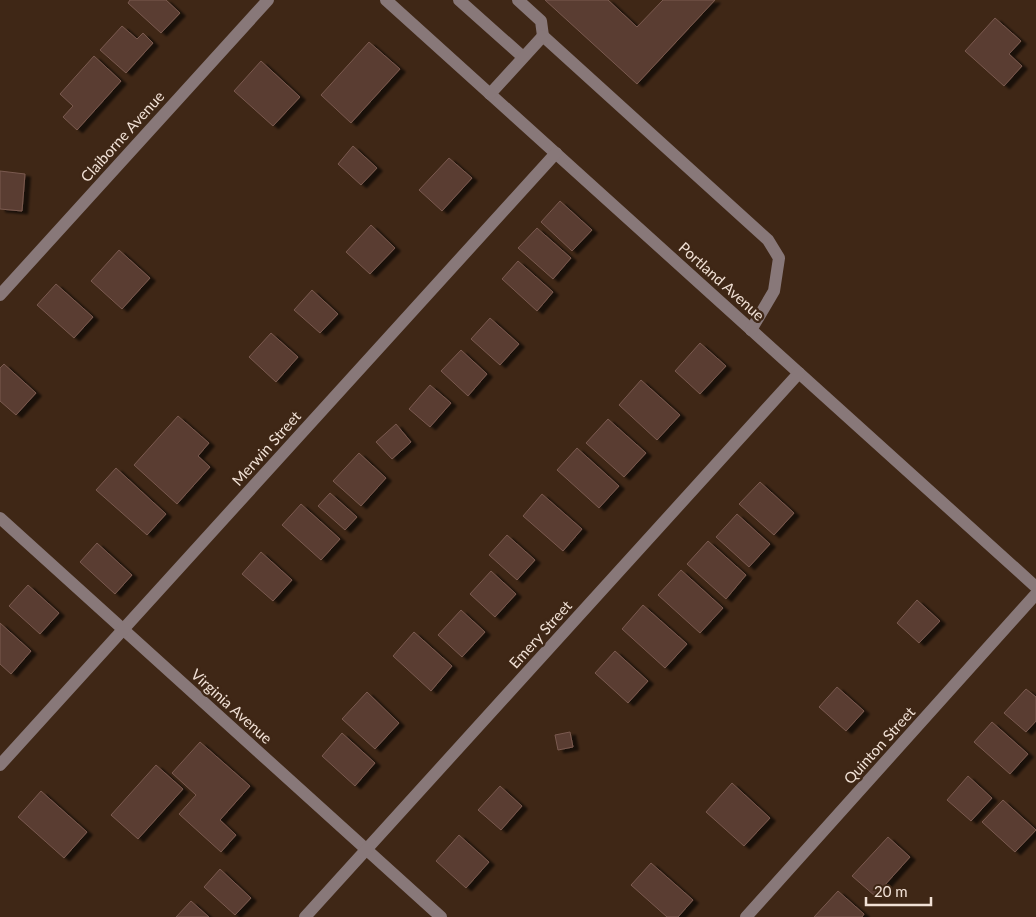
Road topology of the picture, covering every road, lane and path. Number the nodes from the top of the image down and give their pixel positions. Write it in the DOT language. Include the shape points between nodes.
graph roads {
  1 [pos="268,0"];
  2 [pos="386,0"];
  3 [pos="458,0"];
  4 [pos="518,0"];
  5 [pos="543,36"];
  6 [pos="523,57"];
  7 [pos="490,94"];
  8 [pos="556,153"];
  9 [pos="0,294"];
  10 [pos="751,330"];
  11 [pos="799,373"];
  12 [pos="0,518"];
  13 [pos="1036,587"];
  14 [pos="1036,594"];
  15 [pos="123,629"];
  16 [pos="0,766"];
  17 [pos="366,849"];
  18 [pos="305,917"];
  19 [pos="442,917"];
  20 [pos="746,917"];
  1 -- 9 [label="street, Claiborne Avenue"];
  2 -- 7 [label="street, Portland Avenue"];
  3 -- 6 [label="street"];
  4 -- 5 [label="street" via="541,21"];
  5 -- 6 [label="street"];
  5 -- 10 [label="street" via="768,240 780,258 774,291"];
  6 -- 7 [label="street"];
  7 -- 8 [label="street, Portland Avenue"];
  8 -- 10 [label="street, Portland Avenue"];
  8 -- 15 [label="street, Merwin Street"];
  10 -- 11 [label="street, Portland Avenue"];
  11 -- 13 [label="street, Portland Avenue"];
  11 -- 17 [label="street, Emery Street"];
  12 -- 15 [label="street, Virginia Avenue"];
  14 -- 20 [label="street, Quinton Street"];
  15 -- 16 [label="street, Merwin Street"];
  15 -- 17 [label="street, Virginia Avenue"];
  17 -- 18 [label="street, Emery Street"];
  17 -- 19 [label="street, Virginia Avenue"];
}
